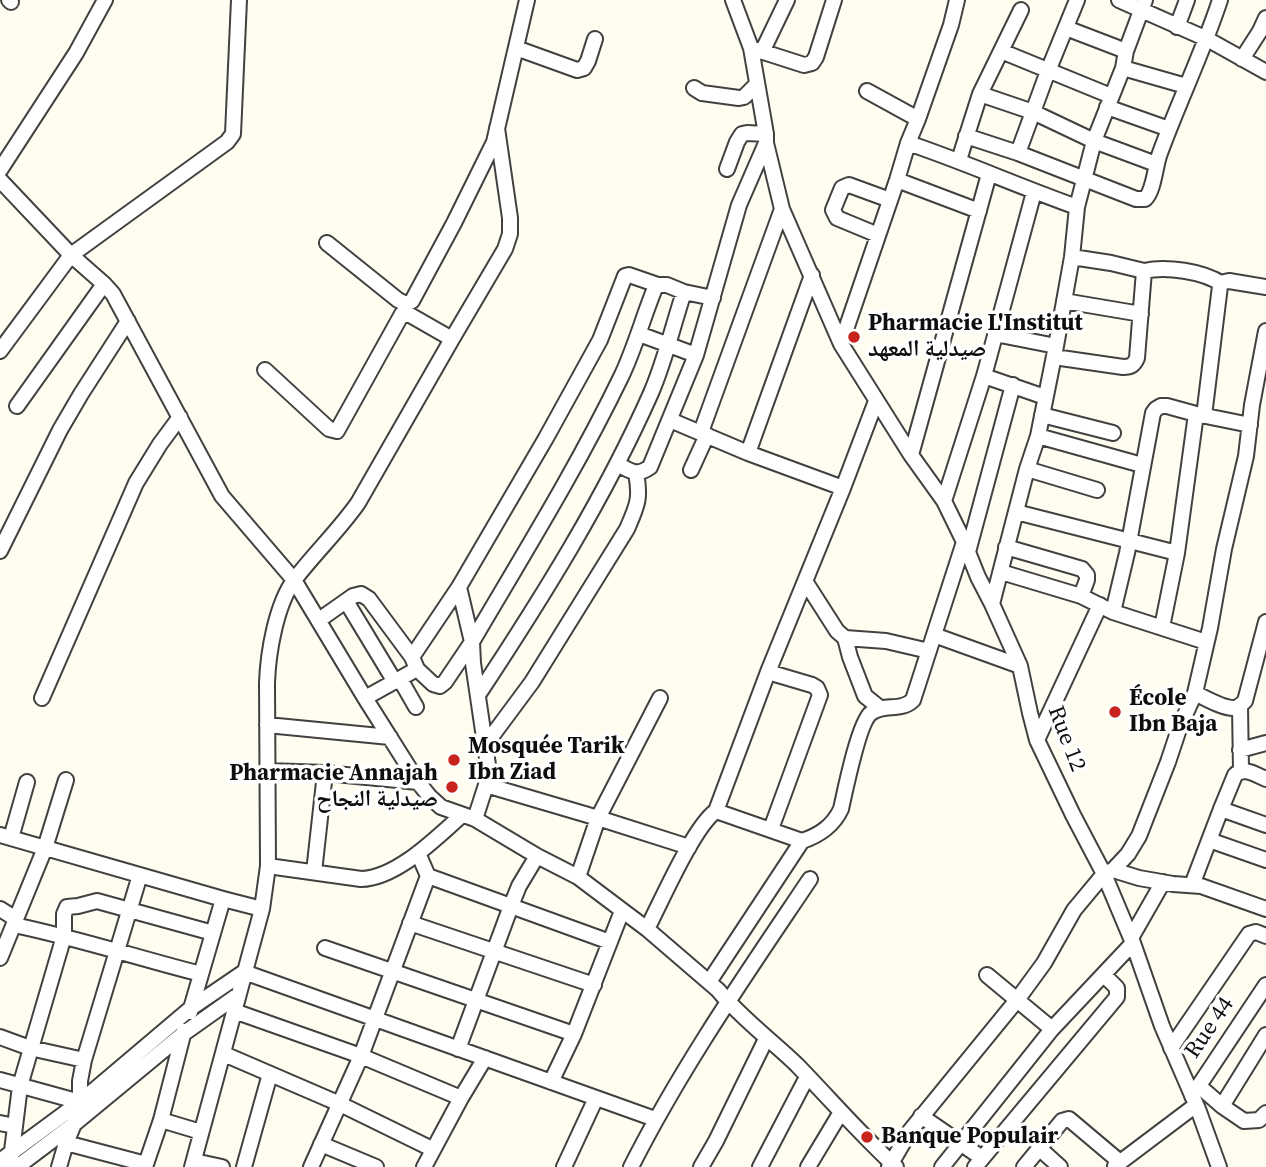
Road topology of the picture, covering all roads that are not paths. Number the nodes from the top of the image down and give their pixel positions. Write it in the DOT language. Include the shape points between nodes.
graph roads {
  1 [pos="105,0"];
  2 [pos="239,0"];
  3 [pos="527,0"];
  4 [pos="733,0"];
  5 [pos="787,0"];
  6 [pos="834,0"];
  7 [pos="957,0"];
  8 [pos="1077,0"];
  9 [pos="1119,0"];
  10 [pos="1187,0"];
  11 [pos="1220,0"];
  12 [pos="1142,5"];
  13 [pos="1021,10"];
  14 [pos="1266,18"];
  15 [pos="1177,26"];
  16 [pos="1066,28"];
  17 [pos="595,38"];
  18 [pos="1207,39"];
  19 [pos="516,48"];
  20 [pos="756,50"];
  21 [pos="1001,51"];
  22 [pos="1126,51"];
  23 [pos="1242,59"];
  24 [pos="1123,68"];
  25 [pos="1048,71"];
  26 [pos="1266,72"];
  27 [pos="757,84"];
  28 [pos="1186,86"];
  29 [pos="694,88"];
  30 [pos="867,91"];
  31 [pos="980,93"];
  32 [pos="1109,101"];
  33 [pos="1033,112"];
  34 [pos="918,119"];
  35 [pos="497,128"];
  36 [pos="1169,129"];
  37 [pos="966,136"];
  38 [pos="766,138"];
  39 [pos="1094,141"];
  40 [pos="908,143"];
  41 [pos="1018,153"];
  42 [pos="959,160"];
  43 [pos="1156,164"];
  44 [pos="727,169"];
  45 [pos="0,170"];
  46 [pos="989,174"];
  47 [pos="0,180"];
  48 [pos="897,180"];
  49 [pos="1084,180"];
  50 [pos="1034,192"];
  51 [pos="890,200"];
  52 [pos="1077,207"];
  53 [pos="782,209"];
  54 [pos="979,211"];
  55 [pos="878,235"];
  56 [pos="327,243"];
  57 [pos="71,255"];
  58 [pos="1072,257"];
  59 [pos="1144,271"];
  60 [pos="812,275"];
  61 [pos="104,284"];
  62 [pos="1222,284"];
  63 [pos="658,285"];
  64 [pos="1266,287"];
  65 [pos="684,292"];
  66 [pos="713,298"];
  67 [pos="1064,300"];
  68 [pos="1141,314"];
  69 [pos="128,321"];
  70 [pos="1266,331"];
  71 [pos="639,334"];
  72 [pos="995,334"];
  73 [pos="452,339"];
  74 [pos="841,344"];
  75 [pos="666,346"];
  76 [pos="0,351"];
  77 [pos="1055,352"];
  78 [pos="696,355"];
  79 [pos="265,370"];
  80 [pos="984,376"];
  81 [pos="1013,385"];
  82 [pos="1045,397"];
  83 [pos="876,401"];
  84 [pos="17,406"];
  85 [pos="1042,415"];
  86 [pos="1200,415"];
  87 [pos="180,417"];
  88 [pos="670,420"];
  89 [pos="1250,425"];
  90 [pos="1113,433"];
  91 [pos="704,434"];
  92 [pos="1038,436"];
  93 [pos="748,453"];
  94 [pos="911,455"];
  95 [pos="617,464"];
  96 [pos="1142,465"];
  97 [pos="1027,469"];
  98 [pos="691,470"];
  99 [pos="636,473"];
  100 [pos="843,488"];
  101 [pos="1097,490"];
  102 [pos="944,500"];
  103 [pos="1016,512"];
  104 [pos="1129,541"];
  105 [pos="966,547"];
  106 [pos="1006,547"];
  107 [pos="0,551"];
  108 [pos="1177,553"];
  109 [pos="1001,572"];
  110 [pos="294,580"];
  111 [pos="805,581"];
  112 [pos="459,587"];
  113 [pos="1081,596"];
  114 [pos="346,601"];
  115 [pos="992,604"];
  116 [pos="1106,608"];
  117 [pos="319,620"];
  118 [pos="1266,622"];
  119 [pos="1162,627"];
  120 [pos="934,635"];
  121 [pos="845,638"];
  122 [pos="472,642"];
  123 [pos="1206,642"];
  124 [pos="929,651"];
  125 [pos="415,663"];
  126 [pos="1020,666"];
  127 [pos="768,672"];
  128 [pos="397,680"];
  129 [pos="1195,693"];
  130 [pos="478,695"];
  131 [pos="42,698"];
  132 [pos="365,698"];
  133 [pos="660,698"];
  134 [pos="1240,706"];
  135 [pos="416,708"];
  136 [pos="880,708"];
  137 [pos="267,725"];
  138 [pos="390,737"];
  139 [pos="1037,740"];
  140 [pos="1266,743"];
  141 [pos="486,744"];
  142 [pos="1240,750"];
  143 [pos="1241,770"];
  144 [pos="268,771"];
  145 [pos="325,773"];
  146 [pos="1266,779"];
  147 [pos="66,780"];
  148 [pos="27,782"];
  149 [pos="418,782"];
  150 [pos="486,785"];
  151 [pos="1221,809"];
  152 [pos="716,811"];
  153 [pos="469,817"];
  154 [pos="598,818"];
  155 [pos="1266,825"];
  156 [pos="771,829"];
  157 [pos="5,837"];
  158 [pos="1209,840"];
  159 [pos="802,841"];
  160 [pos="690,847"];
  161 [pos="45,848"];
  162 [pos="418,853"];
  163 [pos="537,856"];
  164 [pos="1266,860"];
  165 [pos="268,866"];
  166 [pos="314,872"];
  167 [pos="1108,872"];
  168 [pos="140,875"];
  169 [pos="428,876"];
  170 [pos="578,877"];
  171 [pos="810,879"];
  172 [pos="1163,882"];
  173 [pos="1192,885"];
  174 [pos="223,899"];
  175 [pos="511,906"];
  176 [pos="0,909"];
  177 [pos="262,909"];
  178 [pos="1266,909"];
  179 [pos="130,910"];
  180 [pos="622,911"];
  181 [pos="15,922"];
  182 [pos="410,923"];
  183 [pos="647,929"];
  184 [pos="213,933"];
  185 [pos="64,936"];
  186 [pos="1266,936"];
  187 [pos="1132,941"];
  188 [pos="610,942"];
  189 [pos="325,948"];
  190 [pos="494,951"];
  191 [pos="116,952"];
  192 [pos="0,958"];
  193 [pos="392,971"];
  194 [pos="244,972"];
  195 [pos="201,974"];
  196 [pos="987,975"];
  197 [pos="1104,975"];
  198 [pos="709,982"];
  199 [pos="594,985"];
  200 [pos="1266,985"];
  201 [pos="238,995"];
  202 [pos="477,1000"];
  203 [pos="1017,1000"];
  204 [pos="728,1002"];
  205 [pos="191,1008"];
  206 [pos="234,1011"];
  207 [pos="376,1019"];
  208 [pos="1052,1029"];
  209 [pos="183,1034"];
  210 [pos="574,1034"];
  211 [pos="1266,1035"];
  212 [pos="0,1037"];
  213 [pos="766,1039"];
  214 [pos="30,1048"];
  215 [pos="1171,1048"];
  216 [pos="458,1049"];
  217 [pos="224,1054"];
  218 [pos="361,1056"];
  219 [pos="485,1058"];
  220 [pos="84,1059"];
  221 [pos="270,1074"];
  222 [pos="807,1077"];
  223 [pos="0,1080"];
  224 [pos="551,1082"];
  225 [pos="20,1086"];
  226 [pos="1195,1096"];
  227 [pos="460,1098"];
  228 [pos="596,1098"];
  229 [pos="80,1102"];
  230 [pos="340,1104"];
  231 [pos="1223,1106"];
  232 [pos="841,1112"];
  233 [pos="1266,1113"];
  234 [pos="921,1116"];
  235 [pos="655,1119"];
  236 [pos="161,1120"];
  237 [pos="0,1123"];
  238 [pos="75,1124"];
  239 [pos="15,1126"];
  240 [pos="201,1132"];
  241 [pos="66,1143"];
  242 [pos="960,1143"];
  243 [pos="321,1144"];
  244 [pos="1038,1148"];
  245 [pos="432,1149"];
  246 [pos="9,1162"];
  247 [pos="978,1162"];
  248 [pos="193,1164"];
  249 [pos="1117,1165"];
  250 [pos="146,1166"];
  251 [pos="810,1166"];
  252 [pos="892,1166"];
  253 [pos="59,1167"];
  254 [pos="222,1167"];
  255 [pos="244,1167"];
  256 [pos="311,1167"];
  257 [pos="376,1167"];
  258 [pos="424,1167"];
  259 [pos="564,1167"];
  260 [pos="631,1167"];
  261 [pos="701,1167"];
  262 [pos="760,1167"];
  263 [pos="942,1167"];
  264 [pos="1024,1167"];
  265 [pos="1060,1167"];
  266 [pos="1219,1167"];
  1 -- 45 [label="street"];
  2 -- 57 [label="street" via="233,134"];
  3 -- 19 [label="street"];
  4 -- 20 [label="street, Rue 12"];
  5 -- 20 [label="street"];
  6 -- 20 [label="street" via="812,63 804,65"];
  7 -- 34 [label="street"];
  8 -- 16 [label="street"];
  9 -- 12 [label="street"];
  10 -- 15 [label="street"];
  11 -- 18 [label="street"];
  12 -- 15 [label="street"];
  12 -- 22 [label="street"];
  13 -- 21 [label="street"];
  14 -- 23 [label="street"];
  15 -- 18 [label="street"];
  16 -- 22 [label="street"];
  16 -- 25 [label="street"];
  17 -- 19 [label="street" via="584,68 577,69"];
  18 -- 23 [label="street"];
  18 -- 28 [label="street"];
  19 -- 35 [label="street"];
  20 -- 27 [label="street, Rue 12"];
  21 -- 25 [label="street"];
  21 -- 31 [label="street"];
  22 -- 24 [label="street"];
  23 -- 26 [label="street"];
  24 -- 28 [label="street"];
  24 -- 32 [label="street"];
  25 -- 32 [label="street"];
  25 -- 33 [label="street"];
  27 -- 29 [label="street" via="739,98"];
  27 -- 38 [label="street, Rue 12"];
  28 -- 36 [label="street"];
  30 -- 34 [label="street"];
  31 -- 33 [label="street"];
  31 -- 37 [label="street"];
  32 -- 36 [label="street"];
  32 -- 39 [label="street"];
  33 -- 39 [label="street"];
  33 -- 41 [label="street"];
  34 -- 40 [label="street"];
  35 -- 56 [label="street" via="478,177 410,303 398,300"];
  35 -- 73 [label="street" via="510,234"];
  36 -- 43 [label="street"];
  37 -- 41 [label="street"];
  37 -- 42 [label="street"];
  38 -- 44 [label="street" via="742,134"];
  38 -- 53 [label="street, Rue 12"];
  38 -- 66 [label="street" via="739,205"];
  39 -- 43 [label="street"];
  39 -- 49 [label="street"];
  40 -- 42 [label="street"];
  40 -- 48 [label="street"];
  41 -- 49 [label="street"];
  42 -- 46 [label="street"];
  43 -- 49 [label="street" via="1145,199"];
  46 -- 50 [label="street"];
  46 -- 54 [label="street"];
  47 -- 57 [label="street"];
  48 -- 51 [label="street"];
  48 -- 54 [label="street"];
  49 -- 52 [label="street"];
  50 -- 52 [label="street"];
  50 -- 72 [label="street"];
  51 -- 55 [label="street"];
  51 -- 55 [label="street" via="849,185 842,188 833,210 837,218"];
  52 -- 58 [label="street"];
  53 -- 60 [label="street, Rue 12"];
  53 -- 91 [label="street"];
  54 -- 94 [label="street"];
  55 -- 74 [label="street"];
  57 -- 61 [label="street"];
  57 -- 76 [label="street"];
  58 -- 59 [label="street"];
  58 -- 67 [label="street"];
  59 -- 62 [label="street" via="1208,275"];
  59 -- 68 [label="street"];
  60 -- 74 [label="street, Rue 12"];
  60 -- 93 [label="street"];
  61 -- 69 [label="street"];
  61 -- 84 [label="street"];
  62 -- 64 [label="street" via="1235,281"];
  62 -- 86 [label="street"];
  63 -- 65 [label="street"];
  63 -- 71 [label="street"];
  63 -- 112 [label="street" via="625,276 600,340"];
  65 -- 66 [label="street"];
  65 -- 75 [label="street"];
  66 -- 78 [label="street"];
  67 -- 68 [label="street"];
  67 -- 77 [label="street"];
  68 -- 77 [label="street" via="1137,358 1132,366"];
  69 -- 87 [label="street"];
  69 -- 107 [label="street" via="60,430"];
  70 -- 89 [label="street"];
  71 -- 75 [label="street"];
  71 -- 122 [label="street" via="603,413"];
  72 -- 77 [label="street"];
  72 -- 80 [label="street"];
  73 -- 79 [label="street" via="402,314 337,431 329,429"];
  73 -- 110 [label="street" via="358,503"];
  74 -- 83 [label="street, Rue 12"];
  75 -- 78 [label="street"];
  75 -- 95 [label="street" via="652,390"];
  77 -- 82 [label="street"];
  78 -- 88 [label="street"];
  80 -- 81 [label="street"];
  80 -- 102 [label="street"];
  81 -- 82 [label="street"];
  81 -- 105 [label="street"];
  82 -- 85 [label="street"];
  83 -- 94 [label="street, Rue 12"];
  83 -- 100 [label="street"];
  85 -- 90 [label="street"];
  85 -- 92 [label="street"];
  86 -- 89 [label="street"];
  86 -- 96 [label="street" via="1167,406 1156,409"];
  86 -- 108 [label="street"];
  87 -- 110 [label="street" via="222,496"];
  87 -- 131 [label="street" via="136,483"];
  88 -- 91 [label="street"];
  88 -- 99 [label="street" via="650,467"];
  89 -- 123 [label="street"];
  91 -- 93 [label="street"];
  91 -- 98 [label="street"];
  92 -- 96 [label="street"];
  92 -- 97 [label="street"];
  93 -- 100 [label="street"];
  94 -- 102 [label="street, Rue 12"];
  95 -- 99 [label="street"];
  95 -- 130 [label="street" via="539,602"];
  96 -- 104 [label="street"];
  97 -- 101 [label="street"];
  97 -- 103 [label="street"];
  99 -- 141 [label="street" via="637,506 627,529 532,682"];
  100 -- 111 [label="street"];
  102 -- 105 [label="street, Rue 12"];
  103 -- 104 [label="street"];
  103 -- 106 [label="street"];
  104 -- 108 [label="street"];
  104 -- 116 [label="street"];
  105 -- 115 [label="street, Rue 12"];
  105 -- 120 [label="street"];
  106 -- 109 [label="street"];
  106 -- 113 [label="street" via="1082,569 1087,580"];
  108 -- 119 [label="street"];
  109 -- 113 [label="street"];
  109 -- 115 [label="street"];
  110 -- 117 [label="street"];
  110 -- 137 [label="street" via="273,634"];
  111 -- 121 [label="street"];
  111 -- 127 [label="street"];
  112 -- 122 [label="street"];
  112 -- 125 [label="street"];
  113 -- 116 [label="street"];
  114 -- 117 [label="street"];
  114 -- 125 [label="street" via="357,594 369,599"];
  114 -- 128 [label="street"];
  115 -- 126 [label="street, Rue 12"];
  116 -- 119 [label="street"];
  116 -- 139 [label="street"];
  117 -- 132 [label="street"];
  118 -- 134 [label="street" via="1250,689"];
  119 -- 123 [label="street"];
  120 -- 124 [label="street"];
  120 -- 126 [label="street"];
  121 -- 124 [label="street"];
  121 -- 136 [label="street" via="865,696"];
  122 -- 125 [label="street" via="443,684 433,684"];
  122 -- 130 [label="street"];
  123 -- 129 [label="street"];
  124 -- 136 [label="street" via="913,700 905,706"];
  125 -- 128 [label="street"];
  126 -- 139 [label="street, Rue 12"];
  127 -- 152 [label="street"];
  127 -- 156 [label="street" via="813,685 820,695"];
  128 -- 132 [label="street"];
  128 -- 135 [label="street"];
  129 -- 134 [label="street" via="1212,702"];
  129 -- 167 [label="street" via="1139,836"];
  130 -- 141 [label="street"];
  132 -- 138 [label="street"];
  133 -- 154 [label="street"];
  134 -- 142 [label="street"];
  136 -- 159 [label="street" via="865,720 837,818 826,830"];
  137 -- 138 [label="street"];
  137 -- 144 [label="street"];
  138 -- 149 [label="street"];
  139 -- 167 [label="street, Rue 12" via="1073,815"];
  140 -- 142 [label="street"];
  141 -- 150 [label="street"];
  142 -- 143 [label="street"];
  143 -- 146 [label="street"];
  143 -- 151 [label="street"];
  144 -- 145 [label="street"];
  144 -- 165 [label="street"];
  145 -- 149 [label="street"];
  145 -- 166 [label="street"];
  147 -- 161 [label="street"];
  148 -- 157 [label="street"];
  149 -- 153 [label="street" via="441,807"];
  150 -- 153 [label="street"];
  150 -- 154 [label="street"];
  151 -- 155 [label="street"];
  151 -- 158 [label="street"];
  152 -- 156 [label="street"];
  152 -- 160 [label="street"];
  153 -- 162 [label="street"];
  153 -- 163 [label="street"];
  154 -- 160 [label="street"];
  154 -- 170 [label="street"];
  156 -- 159 [label="street"];
  157 -- 161 [label="street"];
  158 -- 164 [label="street"];
  158 -- 173 [label="street"];
  159 -- 198 [label="street"];
  160 -- 183 [label="street"];
  161 -- 168 [label="street"];
  161 -- 181 [label="street"];
  162 -- 166 [label="street" via="372,879"];
  162 -- 169 [label="street"];
  163 -- 170 [label="street"];
  163 -- 175 [label="street"];
  165 -- 166 [label="street"];
  165 -- 177 [label="street"];
  167 -- 172 [label="street"];
  167 -- 187 [label="street, Rue 12"];
  167 -- 203 [label="street" via="1074,910"];
  168 -- 174 [label="street"];
  168 -- 179 [label="street"];
  169 -- 175 [label="street"];
  169 -- 182 [label="street"];
  170 -- 180 [label="street"];
  171 -- 204 [label="street"];
  172 -- 173 [label="street"];
  172 -- 187 [label="street"];
  173 -- 178 [label="street"];
  174 -- 177 [label="street"];
  174 -- 184 [label="street"];
  175 -- 188 [label="street"];
  175 -- 190 [label="street"];
  176 -- 181 [label="street"];
  177 -- 194 [label="street"];
  179 -- 184 [label="street"];
  179 -- 185 [label="street" via="97,901 69,906 64,914"];
  179 -- 191 [label="street"];
  180 -- 183 [label="street"];
  180 -- 188 [label="street"];
  181 -- 185 [label="street"];
  181 -- 192 [label="street"];
  182 -- 190 [label="street"];
  182 -- 193 [label="street"];
  183 -- 198 [label="street"];
  184 -- 195 [label="street"];
  185 -- 191 [label="street"];
  185 -- 214 [label="street"];
  186 -- 215 [label="street" via="1249,934"];
  187 -- 197 [label="street"];
  187 -- 215 [label="street, Rue 12"];
  188 -- 199 [label="street"];
  189 -- 193 [label="street"];
  190 -- 199 [label="street"];
  190 -- 202 [label="street"];
  191 -- 195 [label="street"];
  191 -- 220 [label="street"];
  193 -- 202 [label="street"];
  193 -- 207 [label="street"];
  194 -- 201 [label="street"];
  194 -- 205 [label="street"];
  194 -- 207 [label="street"];
  195 -- 205 [label="street"];
  196 -- 203 [label="street"];
  197 -- 208 [label="street"];
  197 -- 247 [label="street" via="1117,988 1117,997"];
  198 -- 204 [label="street"];
  199 -- 210 [label="street"];
  200 -- 226 [label="street, Rue 44"];
  201 -- 206 [label="street"];
  201 -- 209 [label="street"];
  202 -- 210 [label="street"];
  202 -- 216 [label="street"];
  203 -- 208 [label="street"];
  203 -- 234 [label="street"];
  204 -- 213 [label="street"];
  204 -- 235 [label="street"];
  205 -- 209 [label="street"];
  205 -- 229 [label="street"];
  206 -- 217 [label="street"];
  206 -- 218 [label="street"];
  207 -- 216 [label="street"];
  207 -- 218 [label="street"];
  208 -- 242 [label="street"];
  209 -- 236 [label="street"];
  209 -- 238 [label="street"];
  210 -- 224 [label="street"];
  211 -- 231 [label="street"];
  212 -- 214 [label="street"];
  213 -- 222 [label="street"];
  213 -- 261 [label="street"];
  214 -- 220 [label="street"];
  214 -- 225 [label="street"];
  215 -- 226 [label="street, Rue 12"];
  216 -- 219 [label="street"];
  217 -- 221 [label="street"];
  217 -- 240 [label="street"];
  218 -- 227 [label="street"];
  218 -- 230 [label="street"];
  219 -- 224 [label="street"];
  219 -- 227 [label="street"];
  220 -- 229 [label="street"];
  221 -- 230 [label="street"];
  221 -- 255 [label="street"];
  222 -- 232 [label="street"];
  222 -- 262 [label="street"];
  223 -- 225 [label="street"];
  224 -- 228 [label="street"];
  225 -- 229 [label="street"];
  225 -- 239 [label="street"];
  226 -- 231 [label="street"];
  226 -- 249 [label="street, Rue 44"];
  226 -- 266 [label="street, Rue 12"];
  227 -- 245 [label="street"];
  228 -- 235 [label="street"];
  228 -- 259 [label="street"];
  229 -- 238 [label="street"];
  229 -- 246 [label="street"];
  230 -- 243 [label="street"];
  230 -- 245 [label="street"];
  231 -- 233 [label="street" via="1244,1121 1259,1120"];
  232 -- 251 [label="street"];
  232 -- 252 [label="street"];
  234 -- 242 [label="street"];
  234 -- 252 [label="street"];
  235 -- 260 [label="street"];
  236 -- 240 [label="street"];
  236 -- 250 [label="street"];
  237 -- 239 [label="street"];
  238 -- 241 [label="street"];
  238 -- 246 [label="street"];
  239 -- 246 [label="street"];
  240 -- 248 [label="street"];
  241 -- 250 [label="street"];
  241 -- 253 [label="street"];
  242 -- 247 [label="street"];
  242 -- 263 [label="street"];
  243 -- 256 [label="street"];
  243 -- 257 [label="street"];
  244 -- 249 [label="street" via="1069,1119"];
  244 -- 264 [label="street"];
  244 -- 265 [label="street"];
  245 -- 258 [label="street"];
  248 -- 254 [label="street"];
}
